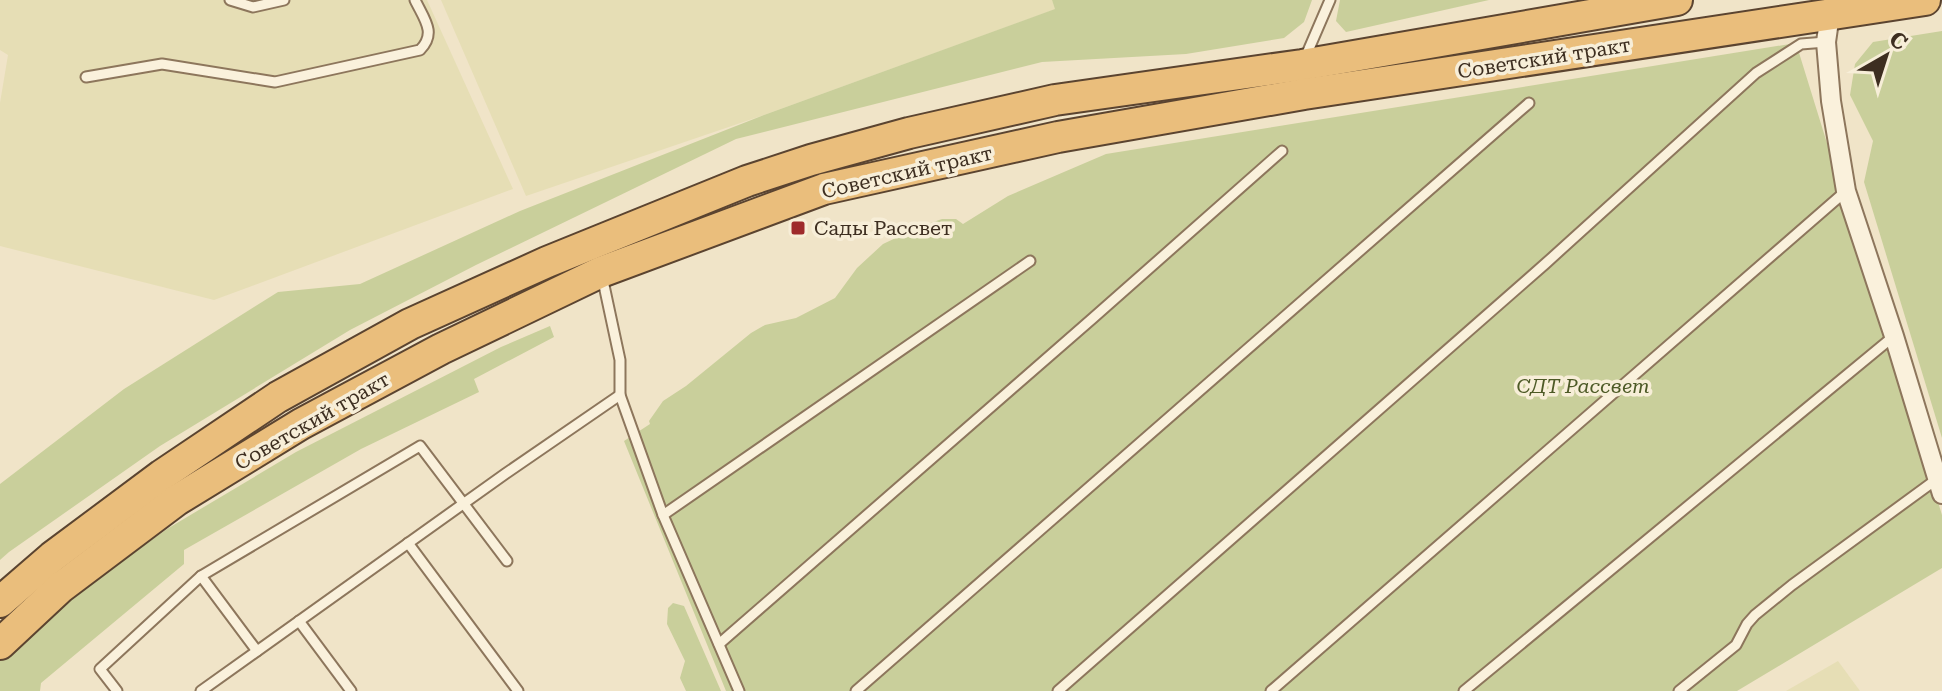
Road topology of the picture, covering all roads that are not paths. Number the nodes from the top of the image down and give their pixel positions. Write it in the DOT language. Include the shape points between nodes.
graph roads {
  1 [pos="230,0"];
  2 [pos="284,0"];
  3 [pos="415,0"];
  4 [pos="1330,0"];
  5 [pos="1677,0"];
  6 [pos="1925,0"];
  7 [pos="1828,28"];
  8 [pos="1302,65"];
  9 [pos="86,77"];
  10 [pos="1529,103"];
  11 [pos="1282,151"];
  12 [pos="1846,191"];
  13 [pos="1030,261"];
  14 [pos="601,272"];
  15 [pos="1894,336"];
  16 [pos="620,395"];
  17 [pos="1940,486"];
  18 [pos="463,504"];
  19 [pos="663,515"];
  20 [pos="408,543"];
  21 [pos="507,561"];
  22 [pos="201,576"];
  23 [pos="0,602"];
  24 [pos="299,621"];
  25 [pos="0,644"];
  26 [pos="719,644"];
  27 [pos="257,651"];
  28 [pos="117,691"];
  29 [pos="201,691"];
  30 [pos="351,691"];
  31 [pos="518,691"];
  32 [pos="739,691"];
  33 [pos="856,691"];
  34 [pos="1058,691"];
  35 [pos="1271,691"];
  36 [pos="1464,691"];
  37 [pos="1679,691"];
  1 -- 2 [label="lane" via="253,7"];
  3 -- 9 [label="lane" via="430,32 420,50 275,82 162,64"];
  4 -- 8 [label="lane"];
  5 -- 8 [label="highway, Советский тракт"];
  6 -- 7 [label="highway, Советский тракт"];
  7 -- 12 [label="street" via="1831,101"];
  7 -- 14 [label="highway, Советский тракт" via="1304,94 1058,137 824,189"];
  7 -- 34 [label="lane" via="1756,73"];
  8 -- 23 [label="highway, Советский тракт" via="1055,100 909,133 747,181 547,262 410,324 278,397 162,475"];
  10 -- 33 [label="lane"];
  11 -- 26 [label="lane"];
  12 -- 15 [label="street"];
  12 -- 35 [label="lane"];
  13 -- 19 [label="lane"];
  14 -- 16 [label="lane" via="620,360"];
  14 -- 25 [label="highway, Советский тракт" via="427,356 177,500 60,588"];
  15 -- 17 [label="street"];
  15 -- 36 [label="lane"];
  16 -- 18 [label="lane"];
  16 -- 19 [label="lane"];
  17 -- 37 [label="lane" via="1792,585 1755,615 1736,645"];
  18 -- 20 [label="lane"];
  18 -- 21 [label="lane"];
  18 -- 22 [label="lane" via="420,446"];
  19 -- 26 [label="lane"];
  20 -- 24 [label="lane"];
  20 -- 31 [label="lane"];
  22 -- 27 [label="lane"];
  22 -- 28 [label="lane" via="100,669"];
  24 -- 27 [label="lane"];
  24 -- 30 [label="lane"];
  26 -- 32 [label="lane"];
  27 -- 29 [label="lane"];
}
